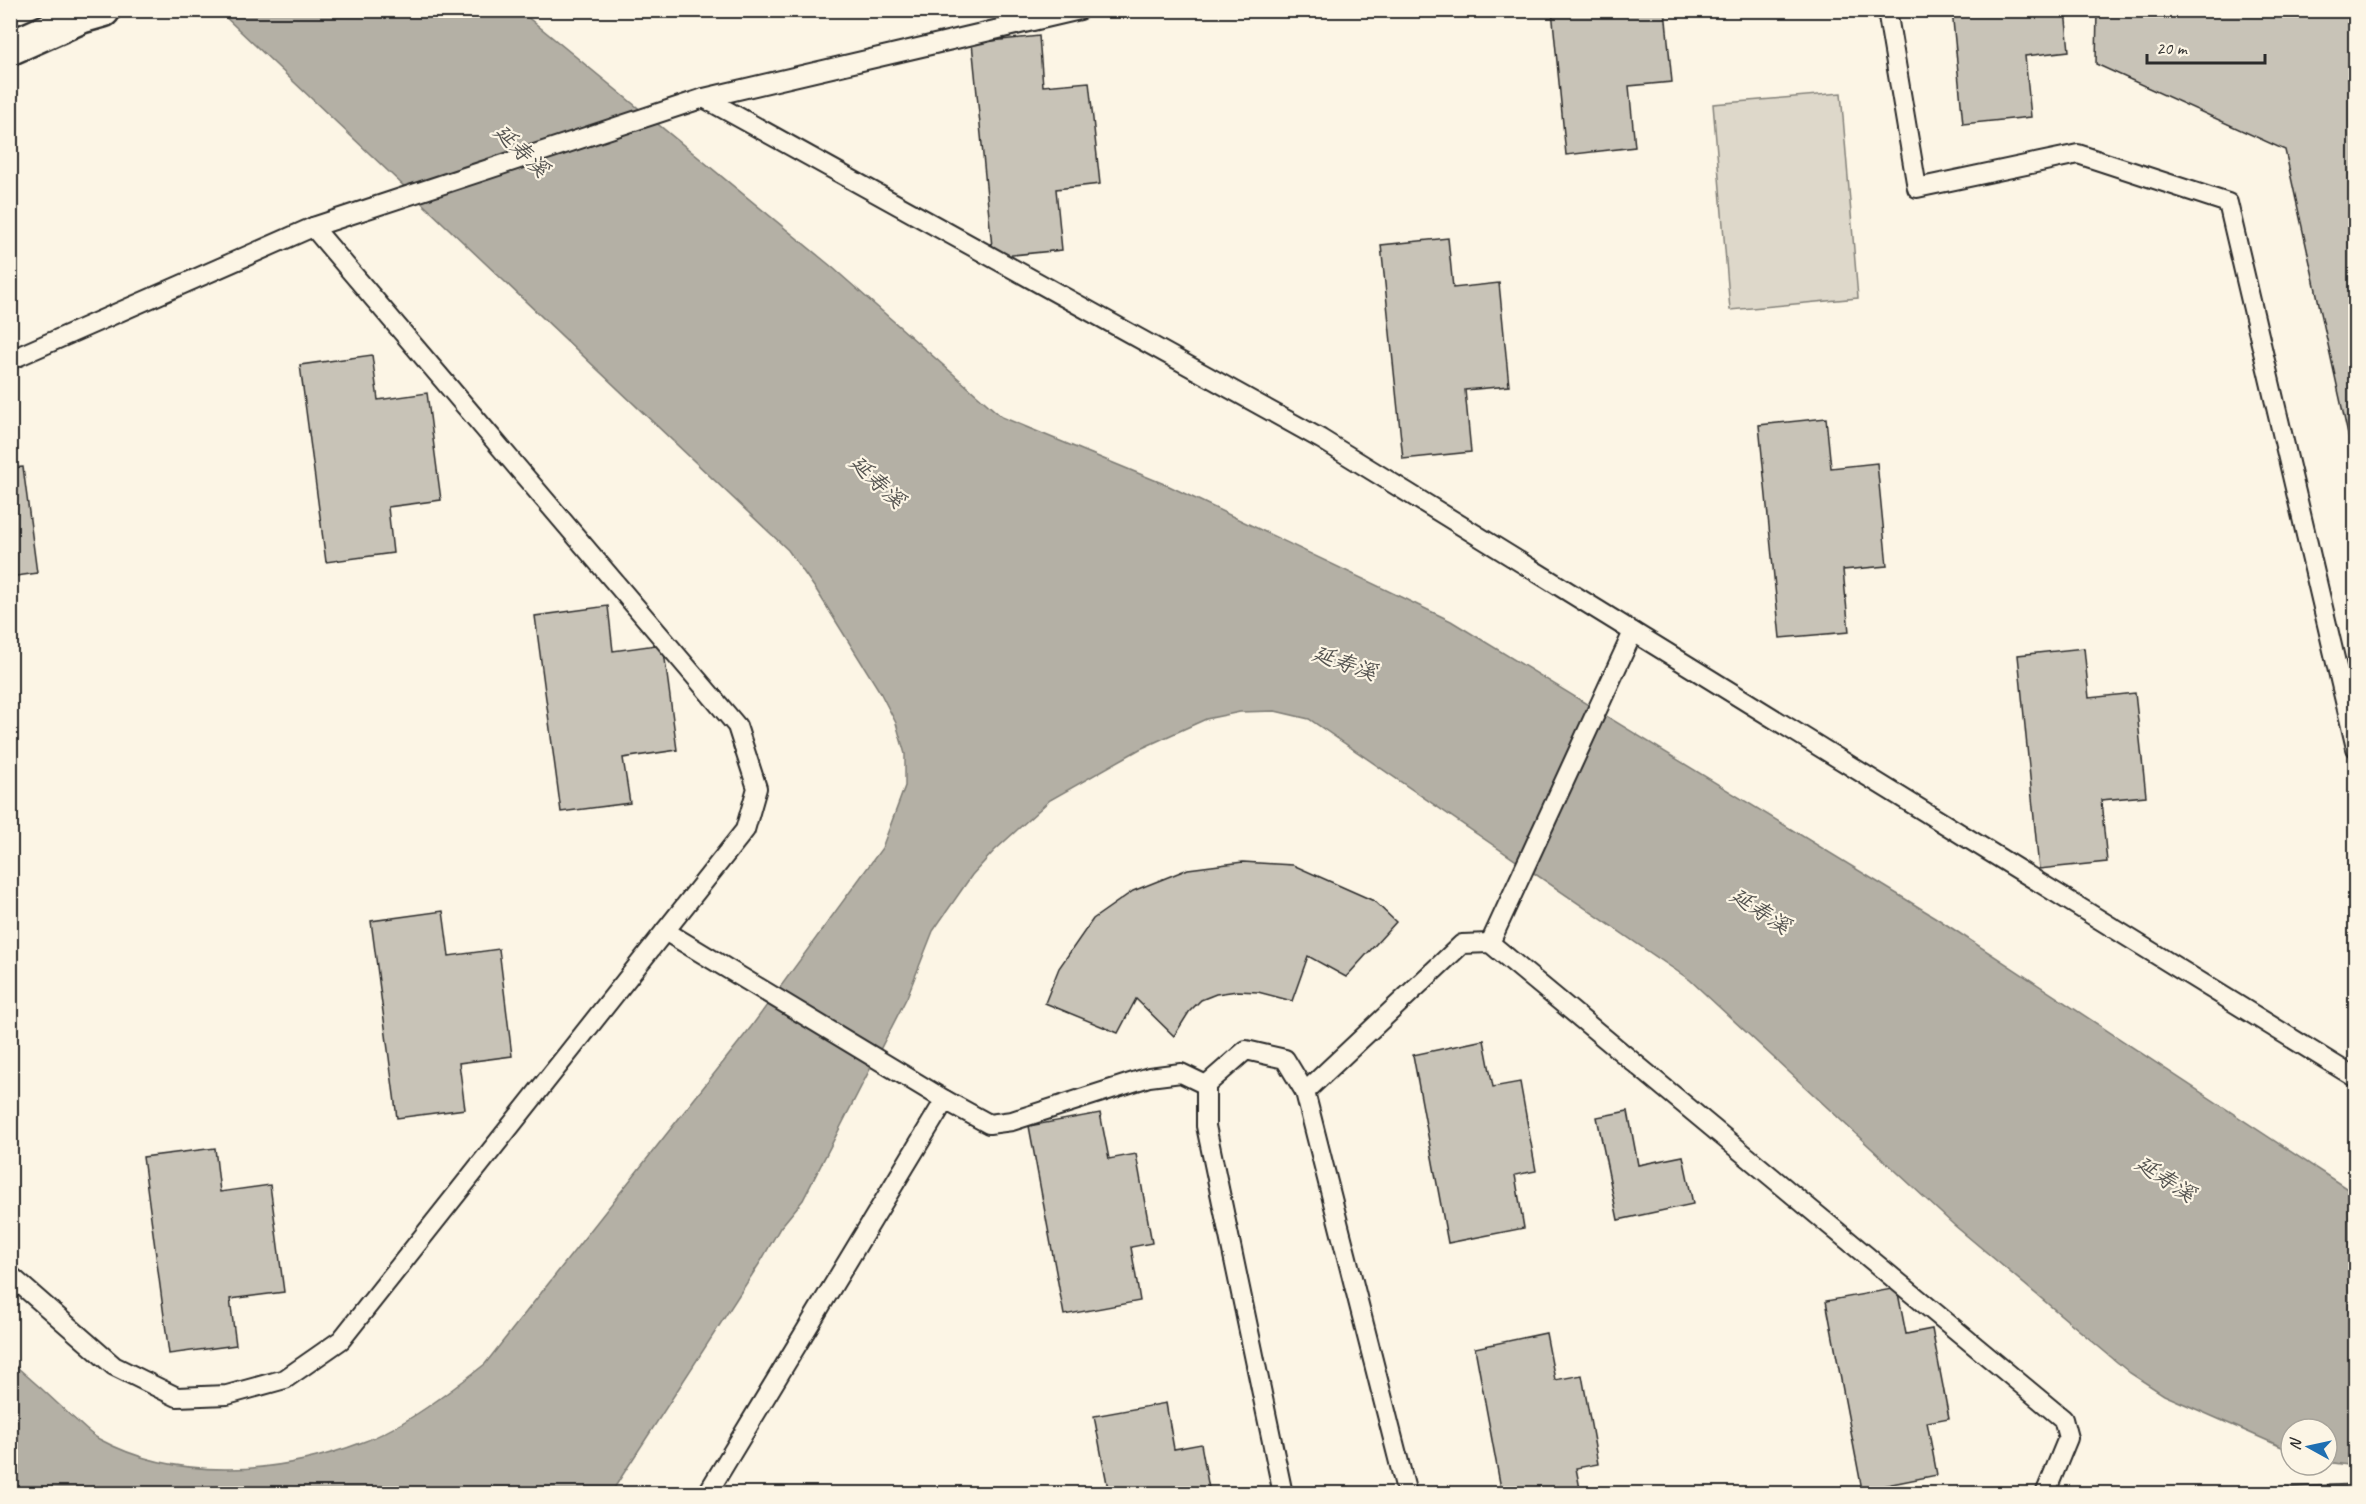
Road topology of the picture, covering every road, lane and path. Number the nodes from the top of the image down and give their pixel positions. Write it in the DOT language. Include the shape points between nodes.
graph roads {
  1 [pos="103,10"];
  2 [pos="1080,10"];
  3 [pos="1887,10"];
  4 [pos="10,48"];
  5 [pos="704,98"];
  6 [pos="313,227"];
  7 [pos="10,360"];
  8 [pos="1633,632"];
  9 [pos="2355,748"];
  10 [pos="665,931"];
  11 [pos="1490,943"];
  12 [pos="2355,1078"];
  13 [pos="1206,1085"];
  14 [pos="1305,1092"];
  15 [pos="945,1100"];
  16 [pos="10,1275"];
  17 [pos="707,1494"];
  18 [pos="1283,1494"];
  19 [pos="1407,1494"];
  20 [pos="2045,1494"];
  1 -- 4 [label="street"];
  2 -- 5 [label="lane"];
  3 -- 9 [label="lane" via="1917,188 2078,154 2228,203"];
  5 -- 6 [label="lane"];
  5 -- 8 [label="lane" via="1321,439"];
  6 -- 7 [label="lane"];
  6 -- 10 [label="lane" via="737,726 757,788 745,830"];
  8 -- 11 [label="lane"];
  8 -- 12 [label="lane"];
  10 -- 15 [label="lane"];
  10 -- 16 [label="lane" via="341,1340 285,1379 227,1395 177,1397 114,1366"];
  11 -- 14 [label="lane" via="1462,944"];
  11 -- 20 [label="lane" via="2063,1419 2068,1438"];
  13 -- 14 [label="lane" via="1246,1050 1285,1059"];
  13 -- 15 [label="lane" via="1181,1073 1149,1077 1012,1121 989,1124"];
  13 -- 18 [label="lane" via="1206,1126"];
  14 -- 19 [label="lane"];
  15 -- 17 [label="lane"];
}
